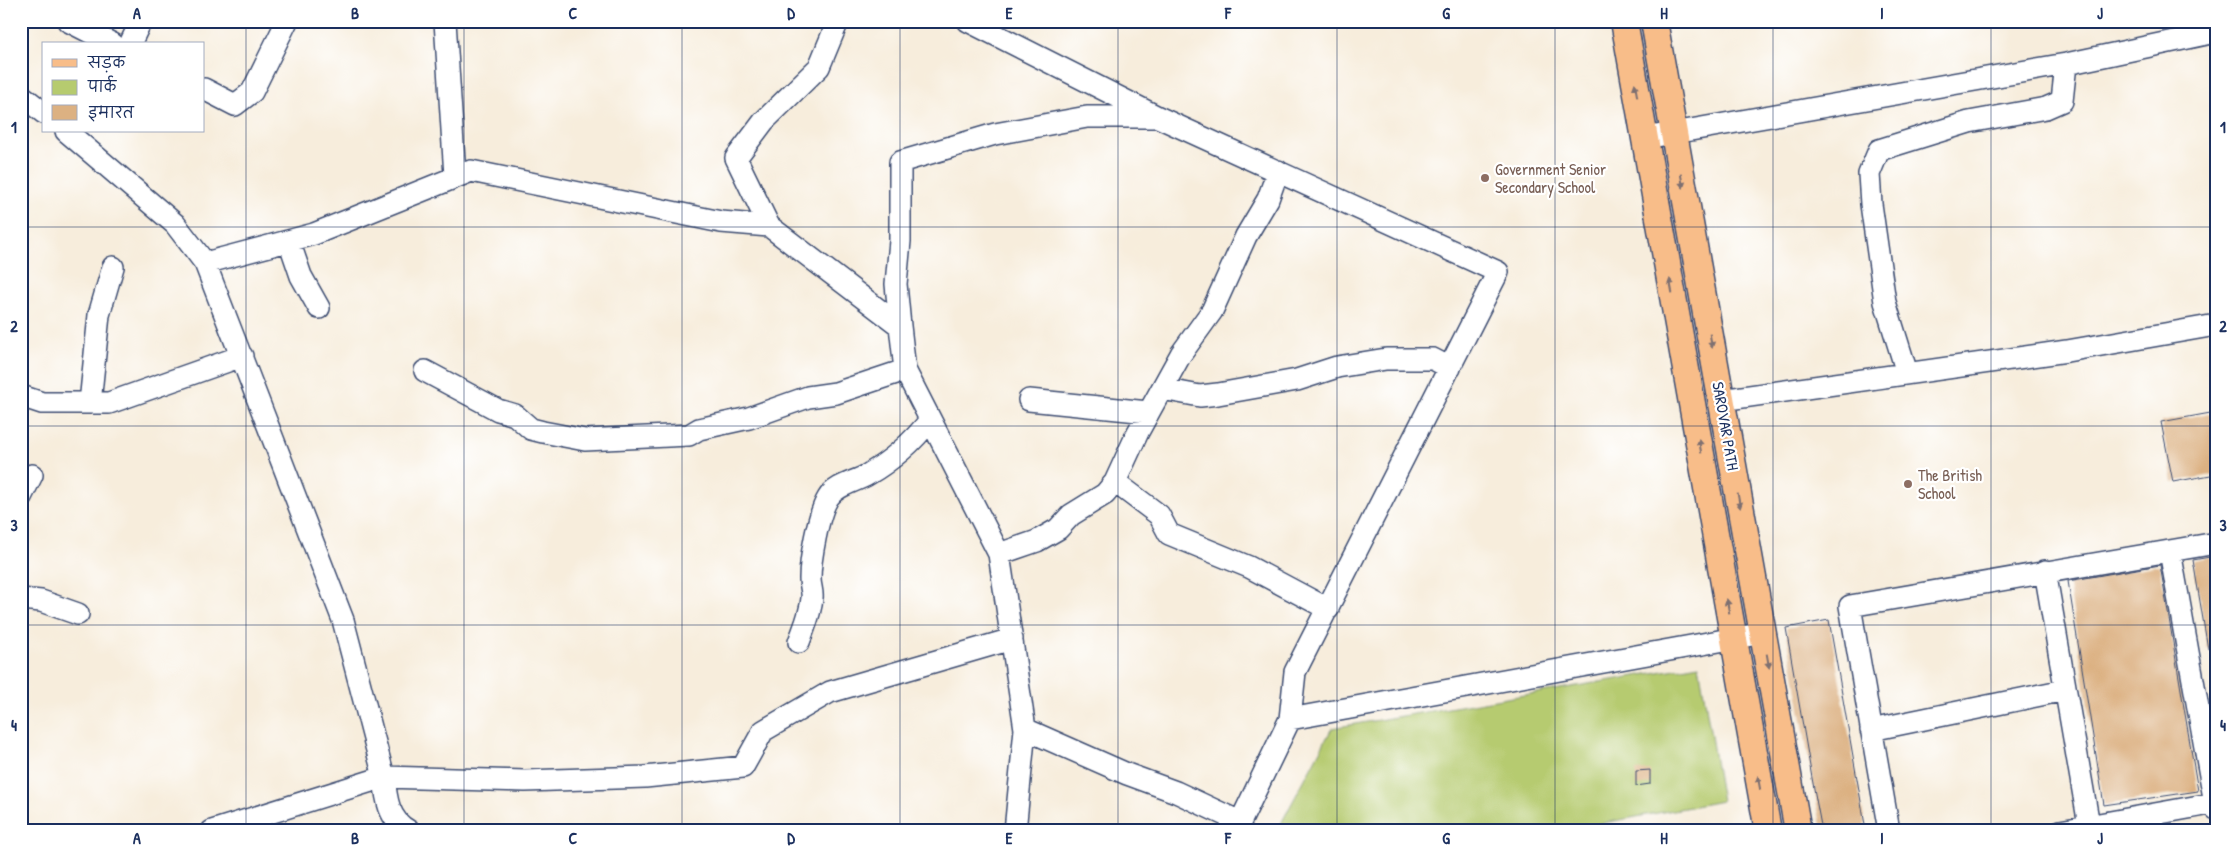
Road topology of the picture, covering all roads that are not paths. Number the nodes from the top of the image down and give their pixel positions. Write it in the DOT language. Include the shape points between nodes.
graph roads {
  1 [pos="141,21"];
  2 [pos="287,21"];
  3 [pos="444,21"];
  4 [pos="838,21"];
  5 [pos="968,21"];
  6 [pos="1624,21"];
  7 [pos="1654,21"];
  8 [pos="79,24"];
  9 [pos="2216,32"];
  10 [pos="110,42"];
  11 [pos="131,42"];
  12 [pos="2066,64"];
  13 [pos="205,90"];
  14 [pos="21,95"];
  15 [pos="42,111"];
  16 [pos="1158,117"];
  17 [pos="67,132"];
  18 [pos="1674,133"];
  19 [pos="1645,138"];
  20 [pos="1278,171"];
  21 [pos="455,176"];
  22 [pos="769,226"];
  23 [pos="289,241"];
  24 [pos="205,263"];
  25 [pos="113,267"];
  26 [pos="319,308"];
  27 [pos="2216,325"];
  28 [pos="900,326"];
  29 [pos="242,356"];
  30 [pos="1450,368"];
  31 [pos="905,370"];
  32 [pos="425,371"];
  33 [pos="1907,373"];
  34 [pos="1162,388"];
  35 [pos="21,396"];
  36 [pos="1029,400"];
  37 [pos="1721,400"];
  38 [pos="90,403"];
  39 [pos="1148,412"];
  40 [pos="930,420"];
  41 [pos="32,475"];
  42 [pos="1114,482"];
  43 [pos="21,497"];
  44 [pos="2216,543"];
  45 [pos="2170,551"];
  46 [pos="998,554"];
  47 [pos="2045,571"];
  48 [pos="21,599"];
  49 [pos="1328,608"];
  50 [pos="78,614"];
  51 [pos="1763,633"];
  52 [pos="1012,639"];
  53 [pos="1734,639"];
  54 [pos="799,642"];
  55 [pos="2065,690"];
  56 [pos="1290,719"];
  57 [pos="1025,729"];
  58 [pos="1871,730"];
  59 [pos="384,777"];
  60 [pos="2215,805"];
  61 [pos="1238,826"];
  62 [pos="2090,828"];
  63 [pos="212,831"];
  64 [pos="409,831"];
  65 [pos="1015,831"];
  66 [pos="1768,831"];
  67 [pos="1798,831"];
  68 [pos="1888,831"];
  69 [pos="2060,831"];
  1 -- 11 [label="street"];
  2 -- 13 [label="street" via="252,92 235,105"];
  3 -- 21 [label="street"];
  4 -- 22 [label="street" via="819,67 764,121 736,158"];
  5 -- 16 [label="street"];
  19 -- 6 [label="main road, SAROVAR PATH, one-way"];
  7 -- 18 [label="main road, SAROVAR PATH"];
  8 -- 10 [label="street"];
  9 -- 12 [label="street"];
  12 -- 18 [label="street"];
  12 -- 33 [label="street" via="2062,101 2046,108 1969,122 1879,150 1869,174 1871,204 1886,302"];
  14 -- 15 [label="street"];
  16 -- 20 [label="street"];
  16 -- 28 [label="street" via="1087,118 995,134 900,162 900,241 896,284"];
  17 -- 24 [label="street" via="175,224"];
  18 -- 19 [label="street"];
  18 -- 37 [label="main road, SAROVAR PATH, one-way"];
  53 -- 19 [label="main road, SAROVAR PATH, one-way"];
  20 -- 30 [label="street" via="1498,272"];
  20 -- 34 [label="street" via="1268,199 1246,236 1212,312 1180,354"];
  21 -- 22 [label="street" via="471,172 721,222"];
  21 -- 23 [label="street" via="314,234"];
  22 -- 28 [label="street"];
  23 -- 24 [label="street"];
  23 -- 26 [label="street" via="301,276"];
  24 -- 29 [label="street"];
  25 -- 38 [label="street" via="99,315"];
  27 -- 33 [label="street" via="2067,351"];
  28 -- 31 [label="street"];
  29 -- 38 [label="street" via="109,403"];
  29 -- 59 [label="street" via="343,620"];
  30 -- 34 [label="street" via="1433,359 1386,359 1218,394 1200,396"];
  30 -- 49 [label="street"];
  31 -- 32 [label="street" via="836,393 808,397 749,418 699,429 689,435 585,440 531,428 515,415 498,410"];
  31 -- 40 [label="street"];
  33 -- 37 [label="street"];
  34 -- 39 [label="street"];
  35 -- 38 [label="street" via="42,403"];
  36 -- 39 [label="street"];
  37 -- 51 [label="main road, SAROVAR PATH, one-way"];
  39 -- 42 [label="street"];
  40 -- 46 [label="street"];
  40 -- 54 [label="street" via="896,455 828,496 813,548 812,597"];
  41 -- 43 [label="street"];
  42 -- 46 [label="street" via="1105,494 1070,515 1058,529 1037,541"];
  42 -- 49 [label="street" via="1159,515 1169,534 1249,567"];
  44 -- 45 [label="street"];
  45 -- 47 [label="street"];
  45 -- 60 [label="street"];
  46 -- 52 [label="street"];
  47 -- 55 [label="street"];
  47 -- 58 [label="street" via="1850,606"];
  48 -- 50 [label="street" via="41,600"];
  49 -- 56 [label="street" via="1295,672"];
  51 -- 53 [label="street"];
  51 -- 67 [label="main road, SAROVAR PATH, one-way"];
  52 -- 57 [label="street"];
  52 -- 59 [label="street" via="830,692 764,731 743,767 644,777 535,780"];
  53 -- 56 [label="street"];
  66 -- 53 [label="main road, SAROVAR PATH, one-way"];
  55 -- 58 [label="street"];
  55 -- 62 [label="street"];
  56 -- 61 [label="street"];
  57 -- 61 [label="street" via="1176,792"];
  57 -- 65 [label="street"];
  58 -- 68 [label="street"];
  59 -- 63 [label="street"];
  59 -- 64 [label="street" via="386,803 401,826"];
  60 -- 62 [label="street"];
  62 -- 69 [label="street"];
}
